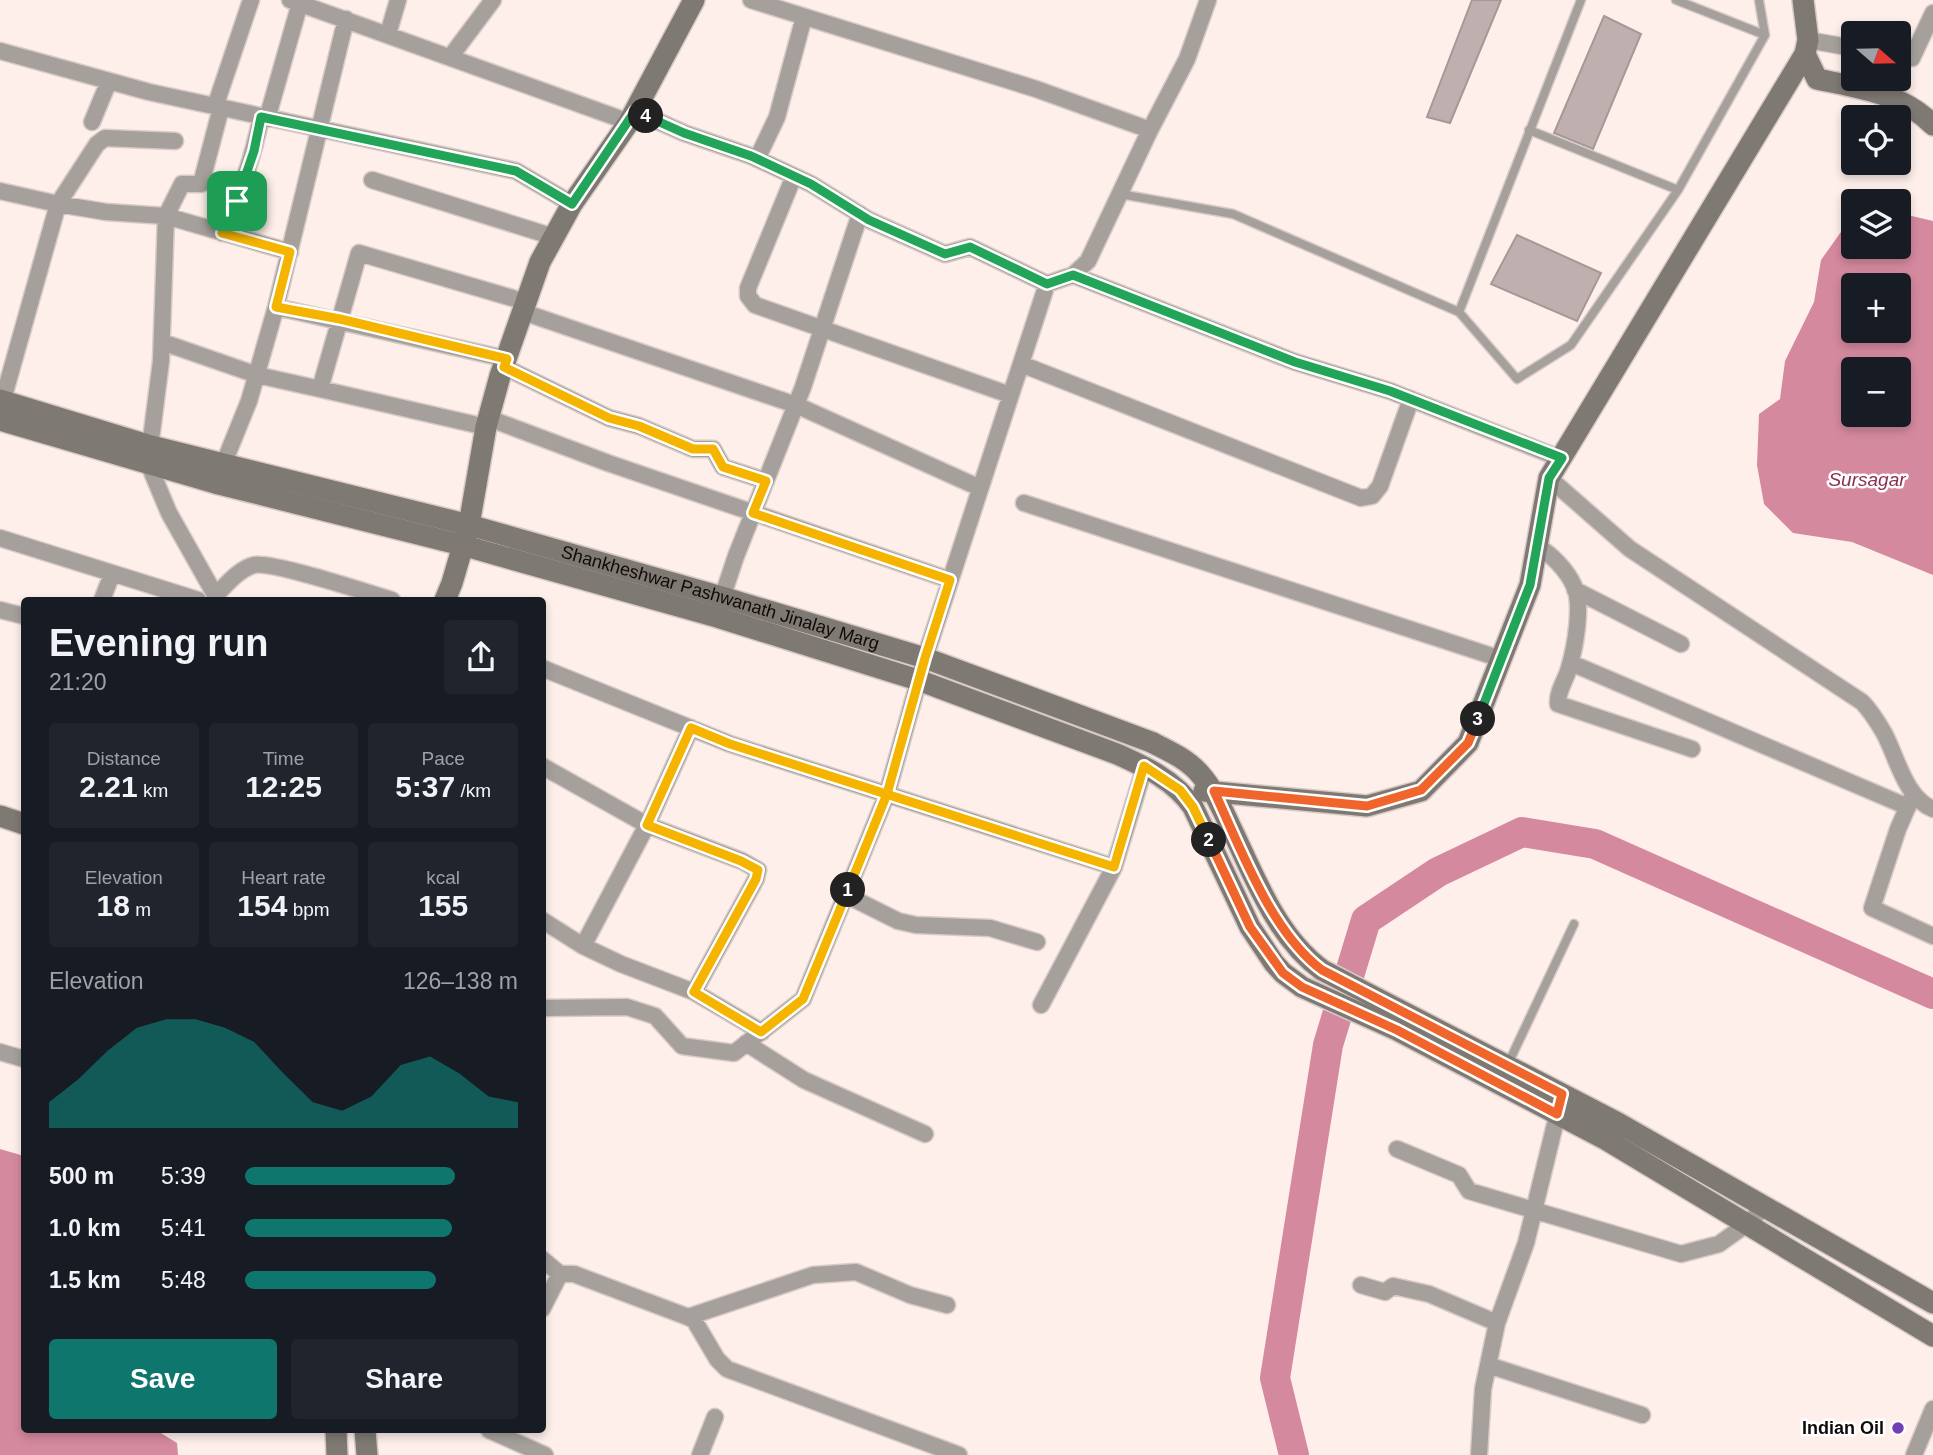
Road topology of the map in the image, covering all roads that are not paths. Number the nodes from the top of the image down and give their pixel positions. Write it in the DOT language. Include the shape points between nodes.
graph roads {
  1 [pos="251,0"];
  2 [pos="398,0"];
  3 [pos="493,0"];
  4 [pos="694,0"];
  5 [pos="751,0"];
  6 [pos="1208,0"];
  7 [pos="1581,0"];
  8 [pos="1676,0"];
  9 [pos="1759,0"];
  10 [pos="1803,0"];
  11 [pos="295,2"];
  12 [pos="1933,13"];
  13 [pos="804,16"];
  14 [pos="346,19"];
  15 [pos="388,34"];
  16 [pos="1765,35"];
  17 [pos="1807,47"];
  18 [pos="1841,48"];
  19 [pos="0,51"];
  20 [pos="450,56"];
  21 [pos="1911,58"];
  22 [pos="109,81"];
  23 [pos="218,108"];
  24 [pos="632,116"];
  25 [pos="264,118"];
  26 [pos="92,122"];
  27 [pos="1933,125"];
  28 [pos="318,130"];
  29 [pos="1150,130"];
  30 [pos="1529,130"];
  31 [pos="174,141"];
  32 [pos="757,159"];
  33 [pos="794,176"];
  34 [pos="372,180"];
  35 [pos="1678,190"];
  36 [pos="0,191"];
  37 [pos="1120,194"];
  38 [pos="58,204"];
  39 [pos="572,204"];
  40 [pos="860,214"];
  41 [pos="166,216"];
  42 [pos="222,233"];
  43 [pos="554,237"];
  44 [pos="290,252"];
  45 [pos="1073,275"];
  46 [pos="1047,284"];
  47 [pos="276,307"];
  48 [pos="524,307"];
  49 [pos="1459,312"];
  50 [pos="340,319"];
  51 [pos="822,328"];
  52 [pos="162,342"];
  53 [pos="505,363"];
  54 [pos="1021,364"];
  55 [pos="257,375"];
  56 [pos="320,389"];
  57 [pos="1010,395"];
  58 [pos="1411,399"];
  59 [pos="796,405"];
  60 [pos="1,408"];
  61 [pos="487,423"];
  62 [pos="149,455"];
  63 [pos="1562,458"];
  64 [pos="219,474"];
  65 [pos="1549,478"];
  66 [pos="766,481"];
  67 [pos="980,488"];
  68 [pos="1024,503"];
  69 [pos="753,513"];
  70 [pos="468,525"];
  71 [pos="0,538"];
  72 [pos="462,545"];
  73 [pos="1537,546"];
  74 [pos="112,574"];
  75 [pos="950,580"];
  76 [pos="1575,590"];
  77 [pos="103,597"];
  78 [pos="188,597"];
  79 [pos="216,597"];
  80 [pos="218,597"];
  81 [pos="382,597"];
  82 [pos="446,597"];
  83 [pos="719,607"];
  84 [pos="0,610"];
  85 [pos="21,615"];
  86 [pos="1682,643"];
  87 [pos="925,658"];
  88 [pos="1501,659"];
  89 [pos="1571,663"];
  90 [pos="546,670"];
  91 [pos="918,680"];
  92 [pos="691,728"];
  93 [pos="1692,749"];
  94 [pos="1144,766"];
  95 [pos="546,768"];
  96 [pos="1180,790"];
  97 [pos="1214,791"];
  98 [pos="887,794"];
  99 [pos="1911,801"];
  100 [pos="1933,809"];
  101 [pos="0,816"];
  102 [pos="21,820"];
  103 [pos="647,825"];
  104 [pos="1114,867"];
  105 [pos="846,895"];
  106 [pos="546,923"];
  107 [pos="1574,924"];
  108 [pos="1933,936"];
  109 [pos="1037,942"];
  110 [pos="583,946"];
  111 [pos="694,992"];
  112 [pos="1041,1004"];
  113 [pos="546,1008"];
  114 [pos="1402,1021"];
  115 [pos="761,1032"];
  116 [pos="746,1043"];
  117 [pos="0,1052"];
  118 [pos="21,1058"];
  119 [pos="1508,1065"];
  120 [pos="1560,1104"];
  121 [pos="925,1134"];
  122 [pos="1397,1149"];
  123 [pos="1764,1207"];
  124 [pos="1535,1210"];
  125 [pos="1747,1224"];
  126 [pos="546,1262"];
  127 [pos="560,1274"];
  128 [pos="1360,1285"];
  129 [pos="546,1301"];
  130 [pos="1933,1303"];
  131 [pos="947,1305"];
  132 [pos="688,1317"];
  133 [pos="1497,1323"];
  134 [pos="1933,1336"];
  135 [pos="1488,1365"];
  136 [pos="1933,1409"];
  137 [pos="1642,1415"];
  138 [pos="715,1417"];
  139 [pos="336,1433"];
  140 [pos="365,1433"];
  141 [pos="518,1436"];
  142 [pos="337,1455"];
  143 [pos="367,1455"];
  144 [pos="545,1455"];
  145 [pos="700,1455"];
  146 [pos="960,1455"];
  147 [pos="1479,1455"];
  148 [pos="1914,1455"];
  1 -- 23 [label="street"];
  2 -- 15 [label="street"];
  3 -- 20 [label="street"];
  4 -- 24 [label="main road"];
  5 -- 13 [label="street"];
  6 -- 29 [label="street" via="1187,59"];
  7 -- 30 [label="lane"];
  8 -- 16 [label="lane"];
  9 -- 16 [label="lane"];
  10 -- 17 [label="main road"];
  11 -- 14 [label="street"];
  11 -- 25 [label="street"];
  12 -- 21 [label="street"];
  13 -- 29 [label="street"];
  13 -- 32 [label="street" via="777,117"];
  14 -- 15 [label="street"];
  14 -- 28 [label="street"];
  15 -- 20 [label="street"];
  16 -- 35 [label="lane"];
  17 -- 18 [label="street"];
  17 -- 27 [label="main road" via="1817,79 1884,94 1919,111"];
  17 -- 63 [label="main road"];
  19 -- 22 [label="street"];
  20 -- 24 [label="street"];
  22 -- 23 [label="street"];
  22 -- 26 [label="street"];
  23 -- 25 [label="street"];
  23 -- 41 [label="street" via="201,184 183,184"];
  24 -- 32 [label="street"];
  24 -- 39 [label="main road"];
  25 -- 28 [label="street"];
  25 -- 42 [label="street"];
  28 -- 39 [label="street" via="516,171"];
  28 -- 44 [label="street"];
  29 -- 37 [label="street"];
  30 -- 35 [label="lane"];
  30 -- 49 [label="lane"];
  31 -- 38 [label="street" via="105,138"];
  32 -- 33 [label="street"];
  33 -- 40 [label="street"];
  33 -- 51 [label="street" via="748,296 755,305"];
  34 -- 43 [label="street"];
  35 -- 49 [label="lane" via="1571,345 1517,379"];
  36 -- 38 [label="street"];
  37 -- 45 [label="street" via="1088,261"];
  37 -- 49 [label="lane" via="1233,214"];
  38 -- 41 [label="street"];
  38 -- 60 [label="street"];
  39 -- 43 [label="main road"];
  40 -- 46 [label="street" via="945,254 970,247"];
  40 -- 51 [label="street"];
  41 -- 42 [label="street"];
  41 -- 52 [label="street"];
  42 -- 44 [label="street"];
  43 -- 48 [label="main road"];
  44 -- 47 [label="street"];
  45 -- 46 [label="street"];
  45 -- 58 [label="street" via="1295,362"];
  46 -- 54 [label="street"];
  47 -- 50 [label="street"];
  47 -- 55 [label="street"];
  48 -- 50 [label="street" via="359,253"];
  48 -- 53 [label="main road"];
  48 -- 59 [label="street"];
  50 -- 53 [label="street"];
  50 -- 56 [label="street"];
  51 -- 57 [label="street"];
  51 -- 59 [label="street"];
  52 -- 55 [label="street"];
  52 -- 62 [label="street"];
  53 -- 61 [label="main road"];
  53 -- 66 [label="street" via="609,418 693,449 713,449 723,467"];
  54 -- 57 [label="street"];
  54 -- 58 [label="street" via="1361,498 1372,496 1380,486"];
  55 -- 56 [label="street"];
  55 -- 64 [label="street"];
  56 -- 61 [label="street"];
  57 -- 67 [label="street"];
  58 -- 63 [label="street"];
  59 -- 66 [label="street"];
  59 -- 67 [label="street"];
  60 -- 62 [label="main road"];
  61 -- 69 [label="street"];
  61 -- 70 [label="main road"];
  62 -- 64 [label="main road"];
  62 -- 79 [label="street" via="169,513"];
  63 -- 65 [label="main road"];
  64 -- 70 [label="main road, Shankheshwar Pashwanath Jinalay Marg"];
  64 -- 72 [label="main road"];
  65 -- 73 [label="main road"];
  65 -- 99 [label="street" via="1630,549 1862,702 1885,734"];
  66 -- 69 [label="street"];
  67 -- 75 [label="street"];
  68 -- 88 [label="street"];
  69 -- 75 [label="street"];
  69 -- 83 [label="street"];
  70 -- 72 [label="main road"];
  70 -- 83 [label="main road, Shankheshwar Pashwanath Jinalay Marg"];
  71 -- 74 [label="street"];
  72 -- 82 [label="main road"];
  72 -- 83 [label="main road"];
  73 -- 76 [label="street" via="1549,553"];
  73 -- 88 [label="main road" via="1530,585"];
  74 -- 77 [label="street"];
  74 -- 78 [label="street"];
  75 -- 87 [label="street"];
  76 -- 86 [label="street"];
  76 -- 89 [label="street" via="1578,600"];
  80 -- 81 [label="street" via="244,569 257,564"];
  83 -- 87 [label="main road, Shankheshwar Pashwanath Jinalay Marg"];
  83 -- 91 [label="main road"];
  84 -- 85 [label="street"];
  87 -- 91 [label="street"];
  87 -- 97 [label="main road, Shankheshwar Pashwanath Jinalay Marg" via="1151,742 1184,759"];
  88 -- 97 [label="main road" via="1468,743 1421,790 1367,806"];
  89 -- 93 [label="street" via="1558,704"];
  89 -- 99 [label="street"];
  90 -- 92 [label="street"];
  91 -- 94 [label="main road"];
  91 -- 98 [label="street"];
  92 -- 98 [label="street"];
  92 -- 103 [label="street"];
  94 -- 96 [label="main road"];
  94 -- 104 [label="street"];
  95 -- 103 [label="street"];
  96 -- 97 [label="main road"];
  96 -- 114 [label="main road" via="1193,807 1250,927 1283,973 1302,987"];
  97 -- 114 [label="main road, Shankheshwar Pashwanath Jinalay Marg" via="1291,941 1322,970"];
  98 -- 104 [label="street"];
  98 -- 105 [label="street"];
  99 -- 100 [label="street"];
  99 -- 108 [label="street" via="1872,908"];
  101 -- 102 [label="main road"];
  103 -- 110 [label="street"];
  103 -- 111 [label="street" via="758,870"];
  104 -- 112 [label="street"];
  105 -- 109 [label="street" via="898,921 989,928"];
  105 -- 115 [label="street" via="803,999"];
  106 -- 110 [label="street"];
  107 -- 119 [label="lane"];
  110 -- 111 [label="street"];
  111 -- 115 [label="street"];
  113 -- 116 [label="street" via="628,1007 655,1016 682,1046 734,1053"];
  114 -- 119 [label="main road"];
  114 -- 120 [label="main road"];
  115 -- 116 [label="street"];
  116 -- 121 [label="street" via="804,1080"];
  117 -- 118 [label="street"];
  119 -- 120 [label="main road"];
  120 -- 123 [label="main road"];
  120 -- 124 [label="street"];
  120 -- 125 [label="main road" via="1605,1139"];
  122 -- 124 [label="street" via="1459,1175 1469,1191"];
  123 -- 125 [label="street"];
  123 -- 130 [label="main road"];
  124 -- 125 [label="street" via="1681,1254 1719,1244"];
  124 -- 133 [label="street"];
  125 -- 134 [label="main road"];
  126 -- 127 [label="street"];
  127 -- 129 [label="street"];
  127 -- 132 [label="street" via="575,1274"];
  128 -- 133 [label="street" via="1385,1292 1393,1286 1429,1294"];
  131 -- 132 [label="street" via="856,1272 834,1272"];
  132 -- 146 [label="street" via="727,1369"];
  133 -- 135 [label="street"];
  135 -- 137 [label="street"];
  135 -- 147 [label="street"];
  136 -- 148 [label="street"];
  138 -- 145 [label="street"];
  139 -- 142 [label="main road"];
  140 -- 143 [label="main road"];
  141 -- 144 [label="street"];
}
